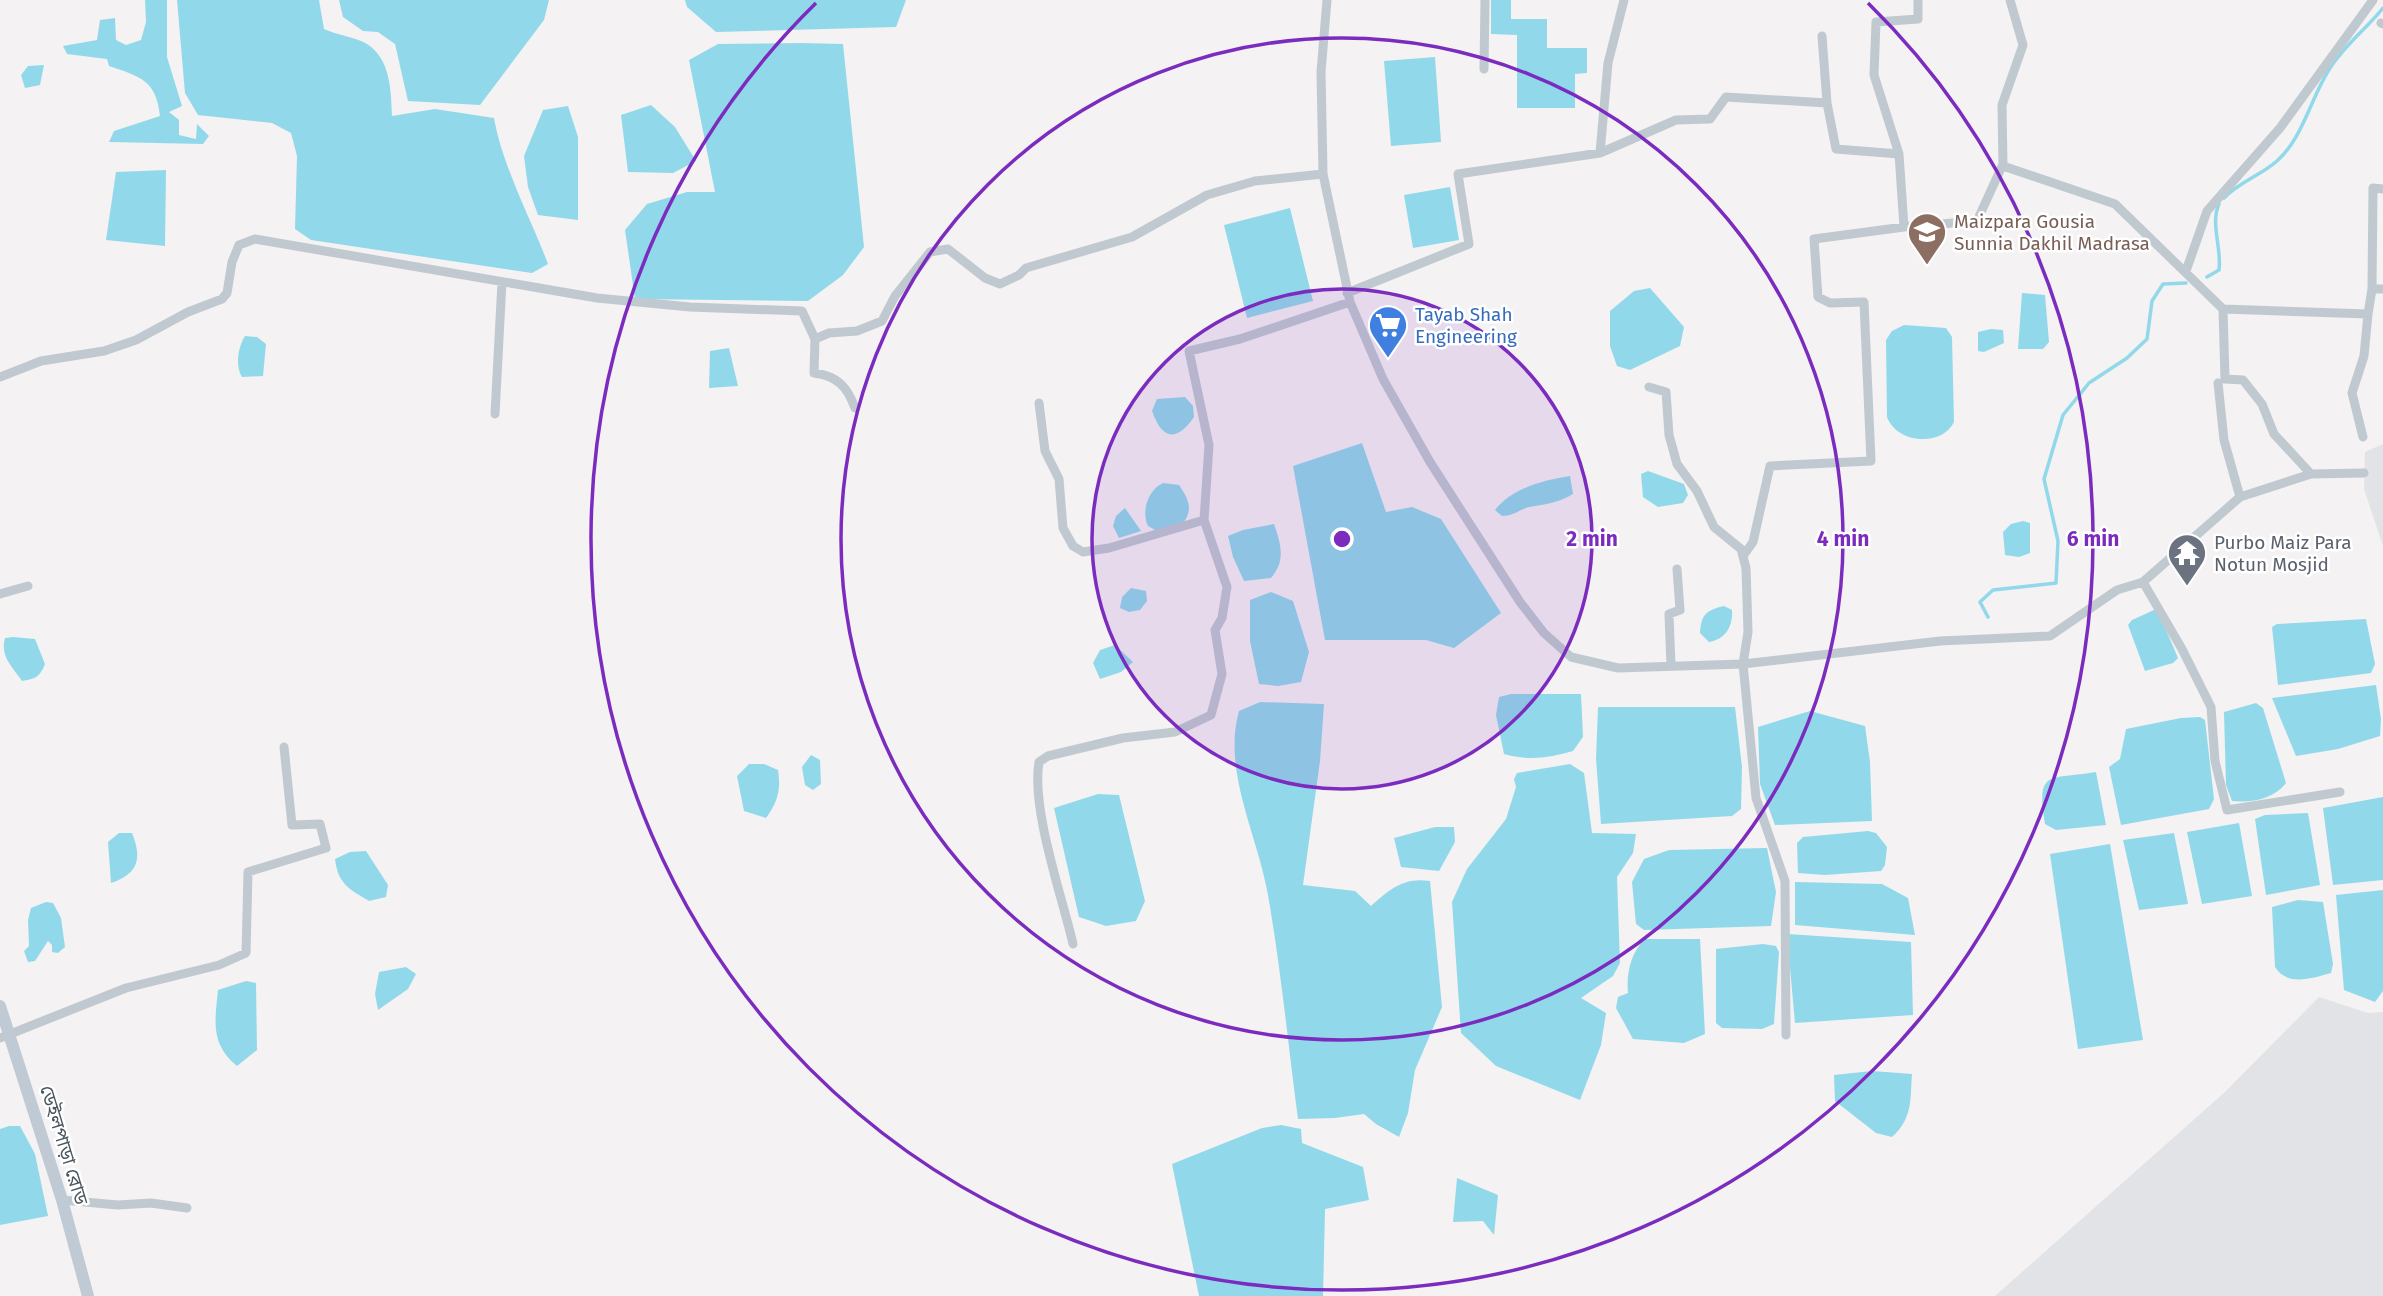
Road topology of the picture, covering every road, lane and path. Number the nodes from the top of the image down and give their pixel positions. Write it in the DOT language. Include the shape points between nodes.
graph roads {
  1 [pos="1327,0"];
  2 [pos="1485,0"];
  3 [pos="1624,0"];
  4 [pos="1918,0"];
  5 [pos="2010,0"];
  6 [pos="2373,0"];
  7 [pos="1822,36"];
  8 [pos="1484,69"];
  9 [pos="1827,103"];
  10 [pos="1600,153"];
  11 [pos="1899,154"];
  12 [pos="2003,164"];
  13 [pos="1324,174"];
  14 [pos="2383,188"];
  15 [pos="1903,227"];
  16 [pos="2186,271"];
  17 [pos="502,282"];
  18 [pos="2372,289"];
  19 [pos="2383,289"];
  20 [pos="1349,297"];
  21 [pos="2223,309"];
  22 [pos="2368,314"];
  23 [pos="815,339"];
  24 [pos="0,377"];
  25 [pos="2218,383"];
  26 [pos="1649,387"];
  27 [pos="1040,403"];
  28 [pos="856,408"];
  29 [pos="495,414"];
  30 [pos="2363,437"];
  31 [pos="2364,473"];
  32 [pos="2312,474"];
  33 [pos="2240,497"];
  34 [pos="1204,520"];
  35 [pos="1743,556"];
  36 [pos="1677,569"];
  37 [pos="2143,582"];
  38 [pos="28,586"];
  39 [pos="0,594"];
  40 [pos="1743,664"];
  41 [pos="1671,666"];
  42 [pos="284,747"];
  43 [pos="2340,792"];
  44 [pos="1073,944"];
  45 [pos="0,1006"];
  46 [pos="1786,1035"];
  47 [pos="4,1037"];
  48 [pos="62,1200"];
  49 [pos="187,1208"];
  50 [pos="88,1296"];
  1 -- 13 [label="street" via="1321,72"];
  2 -- 8 [label="street"];
  3 -- 10 [label="street" via="1608,63"];
  4 -- 11 [label="street" via="1918,19 1876,22 1874,75"];
  5 -- 12 [label="street" via="2023,45 2001,105"];
  6 -- 16 [label="street" via="2280,128 2207,211"];
  7 -- 9 [label="street"];
  9 -- 10 [label="street" via="1726,97 1710,119 1676,120"];
  9 -- 11 [label="street" via="1836,149"];
  10 -- 20 [label="street" via="1458,174 1469,244"];
  11 -- 15 [label="street"];
  12 -- 15 [label="street" via="1977,221"];
  12 -- 16 [label="street" via="2115,204"];
  13 -- 20 [label="street"];
  13 -- 23 [label="street" via="1255,181 1207,195 1132,237 1026,268 1000,284 948,249 929,252 882,321"];
  14 -- 18 [label="street" via="2373,188"];
  15 -- 35 [label="street" via="1814,239 1818,297 1830,303 1864,302 1871,461 1770,466 1753,541"];
  16 -- 21 [label="street"];
  17 -- 23 [label="street" via="597,298 799,311"];
  17 -- 24 [label="street" via="246,240 232,262 230,285 222,299 136,340 104,351 41,361"];
  17 -- 29 [label="street"];
  18 -- 19 [label="street"];
  18 -- 22 [label="street"];
  20 -- 34 [label="street" via="1240,339 1189,351 1208,435"];
  20 -- 41 [label="street" via="1383,379 1430,462 1544,633 1571,657 1618,668"];
  21 -- 22 [label="street"];
  21 -- 32 [label="street" via="2225,379 2244,380 2262,404 2274,434"];
  22 -- 30 [label="street" via="2364,356 2353,393"];
  23 -- 28 [label="street" via="814,373 832,375 849,391"];
  25 -- 33 [label="street" via="2224,440"];
  26 -- 35 [label="street" via="1667,392 1669,435 1677,464 1697,491 1714,527 1741,549"];
  27 -- 34 [label="street" via="1045,451 1059,479 1063,528 1073,546 1083,552 1108,548"];
  31 -- 32 [label="street"];
  32 -- 33 [label="street"];
  33 -- 37 [label="street"];
  34 -- 44 [label="street" via="1227,587 1222,618 1215,630 1222,674 1211,715 1175,732 1123,738 1039,762 1041,813"];
  35 -- 40 [label="street" via="1748,632"];
  36 -- 41 [label="street" via="1680,610 1669,614"];
  37 -- 40 [label="street" via="2117,590 2050,636 1940,641"];
  37 -- 43 [label="street" via="2211,707 2215,761 2227,810"];
  38 -- 39 [label="street"];
  40 -- 41 [label="street"];
  40 -- 46 [label="street" via="1756,798 1786,881"];
  42 -- 47 [label="street" via="292,825 321,825 326,848 248,872 246,953 219,965 126,988"];
  45 -- 47 [label="main road, ডেইলপাড়া রোড"];
  47 -- 48 [label="main road, ডেইলপাড়া রোড"];
  48 -- 49 [label="street"];
  48 -- 50 [label="main road, ডেইলপাড়া রোড"];
}
